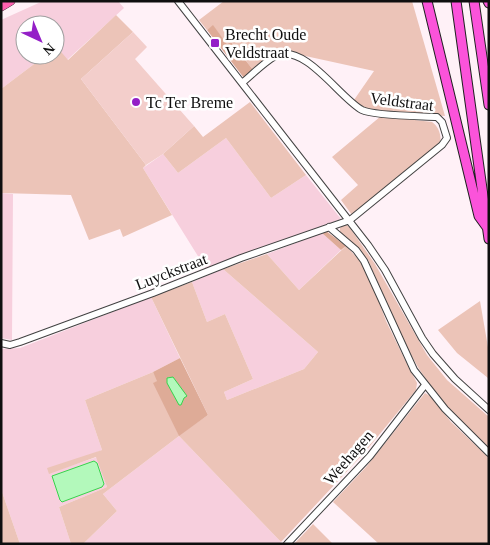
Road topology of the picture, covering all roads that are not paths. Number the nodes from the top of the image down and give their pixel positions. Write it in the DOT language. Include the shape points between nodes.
graph roads {
  1 [pos="11,1"];
  2 [pos="178,1"];
  3 [pos="427,1"];
  4 [pos="456,1"];
  5 [pos="474,1"];
  6 [pos="1,7"];
  7 [pos="242,83"];
  8 [pos="489,105"];
  9 [pos="350,220"];
  10 [pos="329,227"];
  11 [pos="487,227"];
  12 [pos="489,240"];
  13 [pos="1,343"];
  14 [pos="425,385"];
  15 [pos="489,410"];
  16 [pos="489,453"];
  17 [pos="287,544"];
  1 -- 6 [label="main road"];
  2 -- 7 [label="street"];
  3 -- 11 [label="highway" via="479,216"];
  4 -- 11 [label="highway"];
  5 -- 8 [label="highway"];
  7 -- 9 [label="street"];
  7 -- 9 [label="street, Veldstraat" via="277,55 292,54 306,61 364,111 438,118 442,122 447,138 442,146"];
  9 -- 10 [label="street, Luyckstraat"];
  9 -- 15 [label="street" via="385,270 432,354"];
  10 -- 13 [label="street, Luyckstraat" via="20,342"];
  10 -- 14 [label="street" via="361,256 395,332"];
  11 -- 12 [label="highway"];
  14 -- 16 [label="street"];
  14 -- 17 [label="street, Weehagen" via="370,456"];
}
